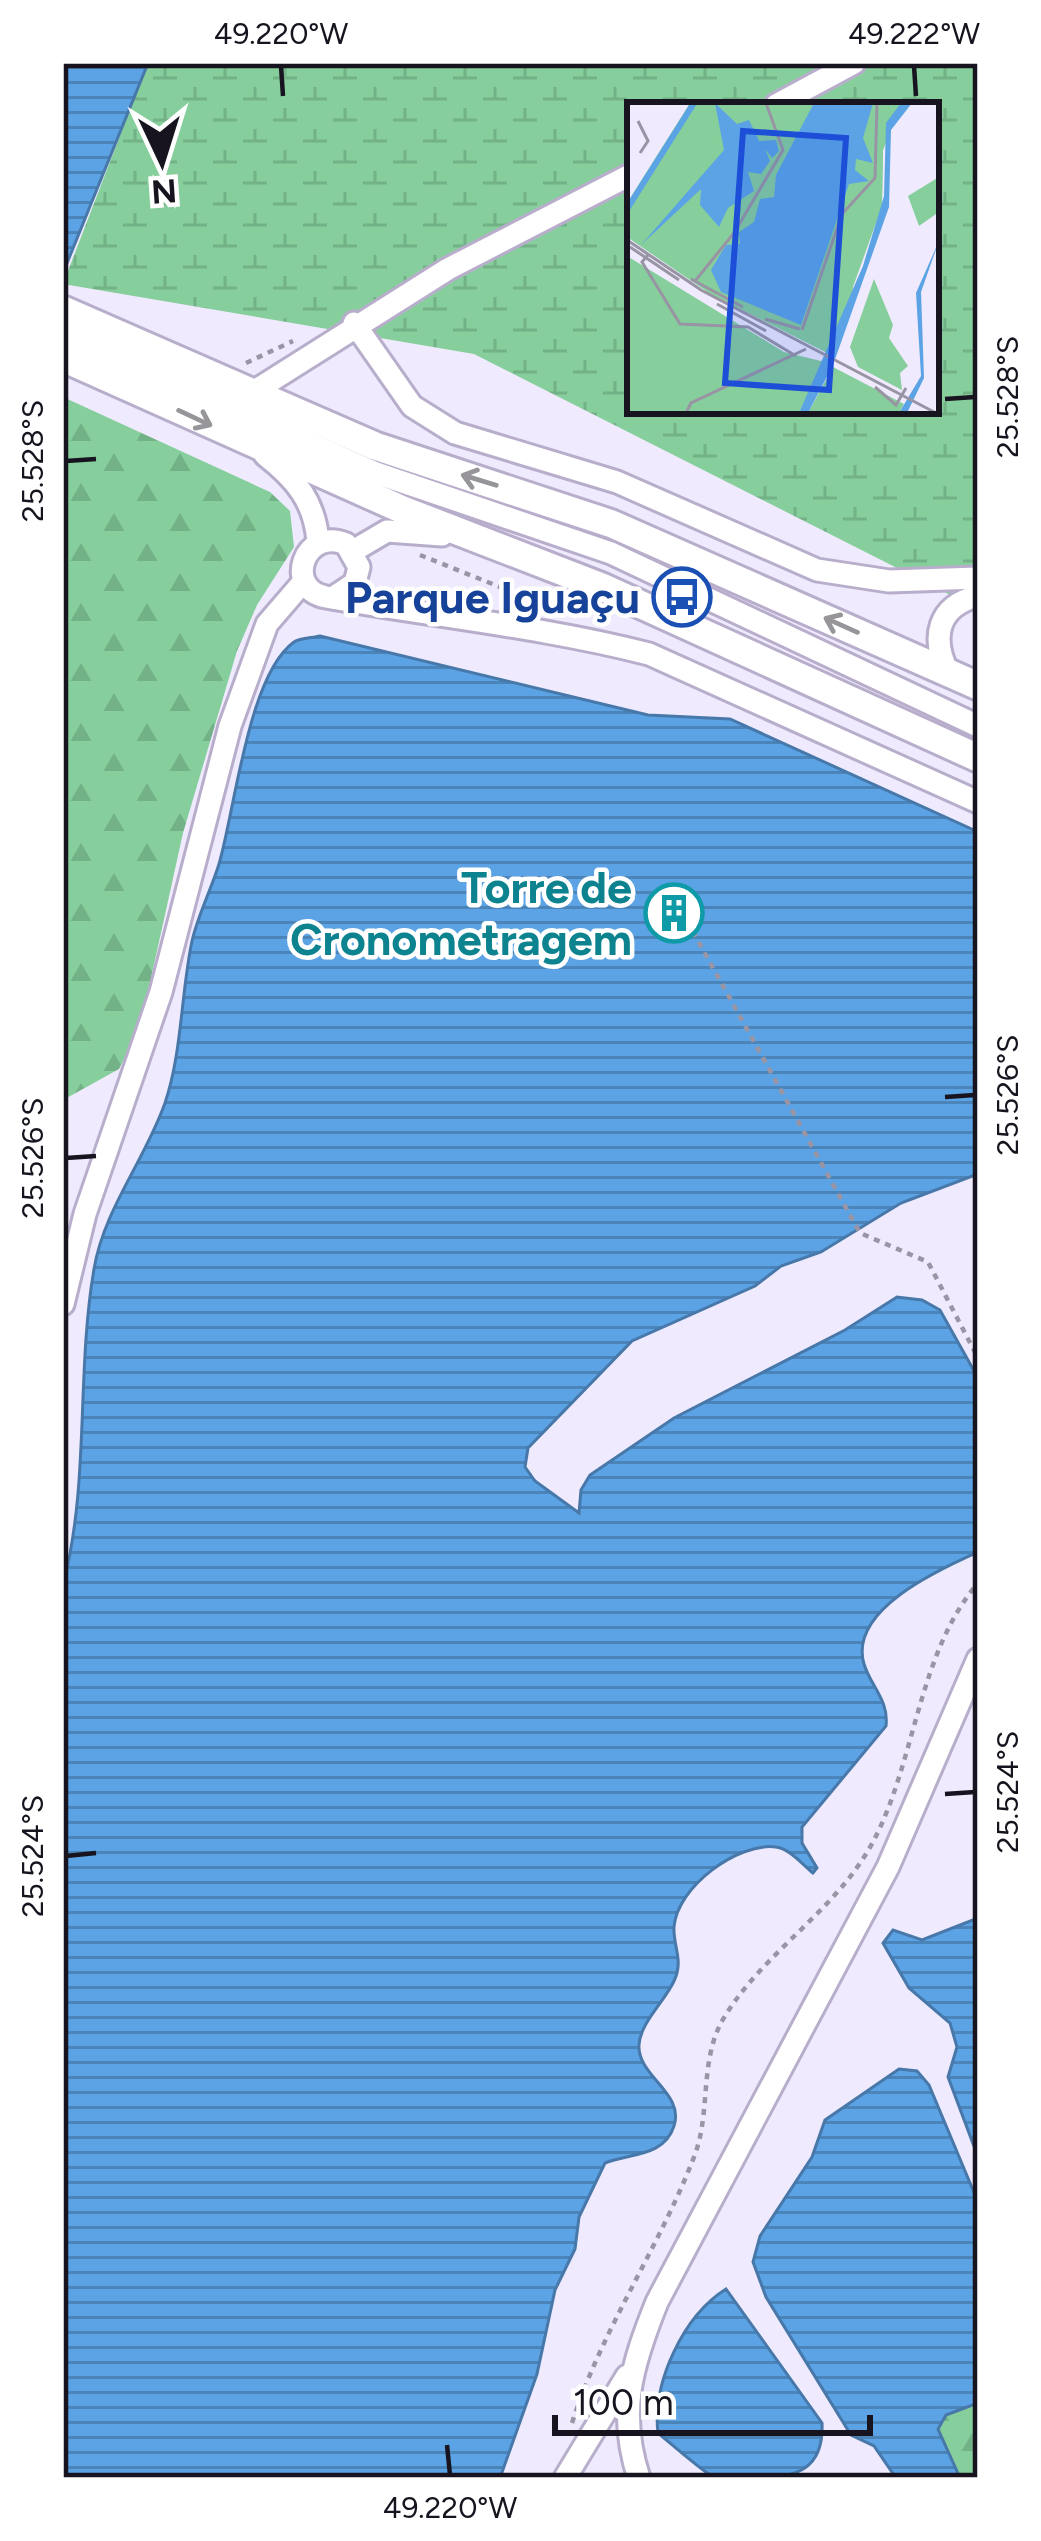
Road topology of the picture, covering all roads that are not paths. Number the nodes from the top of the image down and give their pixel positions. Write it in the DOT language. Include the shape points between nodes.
graph roads {
  1 [pos="854,63"];
  2 [pos="782,102"];
  3 [pos="627,177"];
  4 [pos="63,310"];
  5 [pos="354,323"];
  6 [pos="63,333"];
  7 [pos="89,351"];
  8 [pos="253,392"];
  9 [pos="251,443"];
  10 [pos="318,542"];
  11 [pos="508,549"];
  12 [pos="353,551"];
  13 [pos="978,578"];
  14 [pos="304,581"];
  15 [pos="978,596"];
  16 [pos="334,597"];
  17 [pos="948,672"];
  18 [pos="978,686"];
  19 [pos="978,727"];
  20 [pos="978,758"];
  21 [pos="978,802"];
  22 [pos="63,1304"];
  23 [pos="978,1659"];
  24 [pos="629,2374"];
  25 [pos="565,2478"];
  26 [pos="639,2478"];
  1 -- 2 [label="street"];
  3 -- 5 [label="street"];
  4 -- 7 [label="main road"];
  5 -- 8 [label="street"];
  5 -- 13 [label="street" via="412,406 455,433 617,482 817,570 889,581"];
  6 -- 7 [label="street"];
  7 -- 8 [label="main road"];
  7 -- 9 [label="main road, one-way"];
  7 -- 19 [label="street" via="376,473 611,553"];
  17 -- 8 [label="main road, one-way" via="612,524 375,446"];
  9 -- 10 [label="street" via="304,492"];
  9 -- 11 [label="main road"];
  10 -- 12 [label="street" via="337,540"];
  10 -- 14 [label="street" via="305,554"];
  11 -- 12 [label="street" via="401,529"];
  11 -- 20 [label="main road"];
  12 -- 16 [label="street" via="355,584"];
  14 -- 16 [label="street"];
  14 -- 22 [label="street" via="267,624 230,726 161,992"];
  15 -- 17 [label="street" via="956,604 939,626"];
  16 -- 21 [label="street" via="650,654"];
  17 -- 18 [label="main road"];
  23 -- 24 [label="street" via="888,1868 657,2302"];
  24 -- 25 [label="street"];
  24 -- 26 [label="street" via="625,2421"];
}
